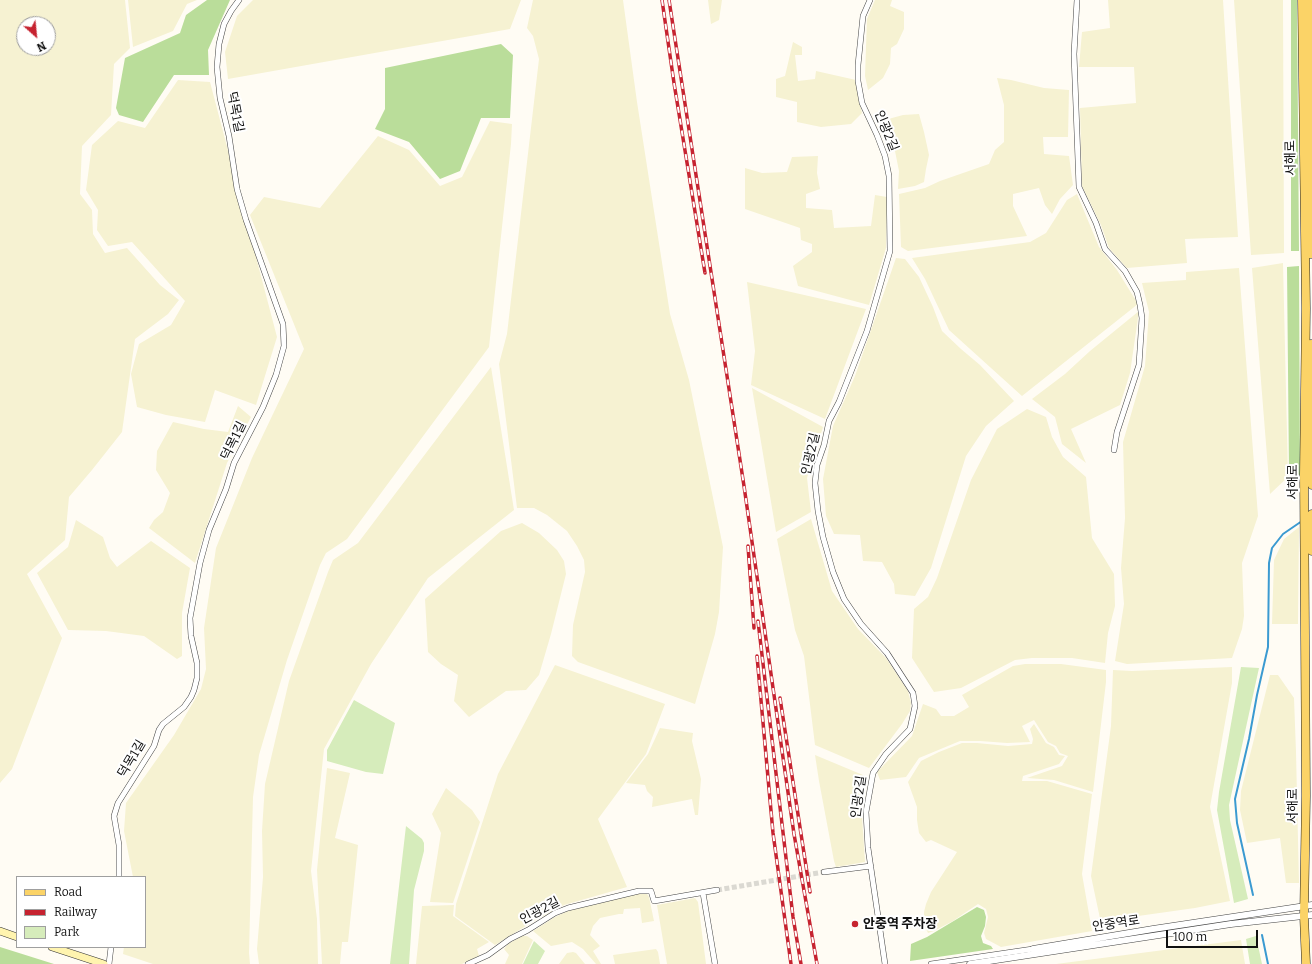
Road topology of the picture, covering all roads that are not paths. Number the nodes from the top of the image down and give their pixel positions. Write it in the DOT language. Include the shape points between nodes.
graph roads {
  1 [pos="239,0"];
  2 [pos="870,0"];
  3 [pos="1077,0"];
  4 [pos="1302,0"];
  5 [pos="1309,0"];
  6 [pos="1114,450"];
  7 [pos="1312,485"];
  8 [pos="1308,513"];
  9 [pos="1312,521"];
  10 [pos="1309,527"];
  11 [pos="1312,550"];
  12 [pos="871,866"];
  13 [pos="824,872"];
  14 [pos="119,876"];
  15 [pos="717,890"];
  16 [pos="703,893"];
  17 [pos="1308,905"];
  18 [pos="1308,916"];
  19 [pos="0,931"];
  20 [pos="16,937"];
  21 [pos="55,948"];
  22 [pos="111,948"];
  23 [pos="1033,949"];
  24 [pos="104,964"];
  25 [pos="109,964"];
  26 [pos="468,964"];
  27 [pos="715,964"];
  28 [pos="885,964"];
  29 [pos="931,964"];
  30 [pos="970,964"];
  31 [pos="1306,964"];
  1 -- 14 [label="street, 덕목1길" via="224,24 217,67 237,189 283,324 284,346 263,407 234,463 209,530 200,563 190,618 197,663 194,690 184,707 163,724 154,746 118,803 114,816 119,845"];
  2 -- 12 [label="street, 인광2길" via="863,16 858,81 862,103 885,156 889,176 890,251 867,331 840,402 829,421 817,465 815,483 822,537 844,599 887,653 913,693 914,706 910,729 872,773 866,812"];
  3 -- 6 [label="street" via="1074,54 1079,187 1105,249 1125,272 1137,292 1142,318 1138,365 1117,432"];
  4 -- 8 [label="main road, 서해로"];
  5 -- 7 [label="main road, 서해로"];
  8 -- 9 [label="main road, 서해로"];
  8 -- 10 [label="main road, 서해로"];
  9 -- 10 [label="main road, 서해로"];
  10 -- 11 [label="main road, 서해로"];
  10 -- 17 [label="main road, 서해로" via="1306,796"];
  12 -- 13 [label="street"];
  12 -- 28 [label="street, 인광2길"];
  15 -- 16 [label="street, 인광2길"];
  16 -- 26 [label="street, 인광2길" via="654,901 651,890 639,891 568,908"];
  16 -- 27 [label="street"];
  17 -- 18 [label="main road, 서해로"];
  17 -- 23 [label="street, 안중역로"];
  18 -- 30 [label="street" via="1231,924"];
  18 -- 31 [label="main road, 서해로"];
  19 -- 20 [label="main road"];
  21 -- 24 [label="main road"];
  22 -- 25 [label="street"];
  23 -- 29 [label="street, 안중역로"];
}
